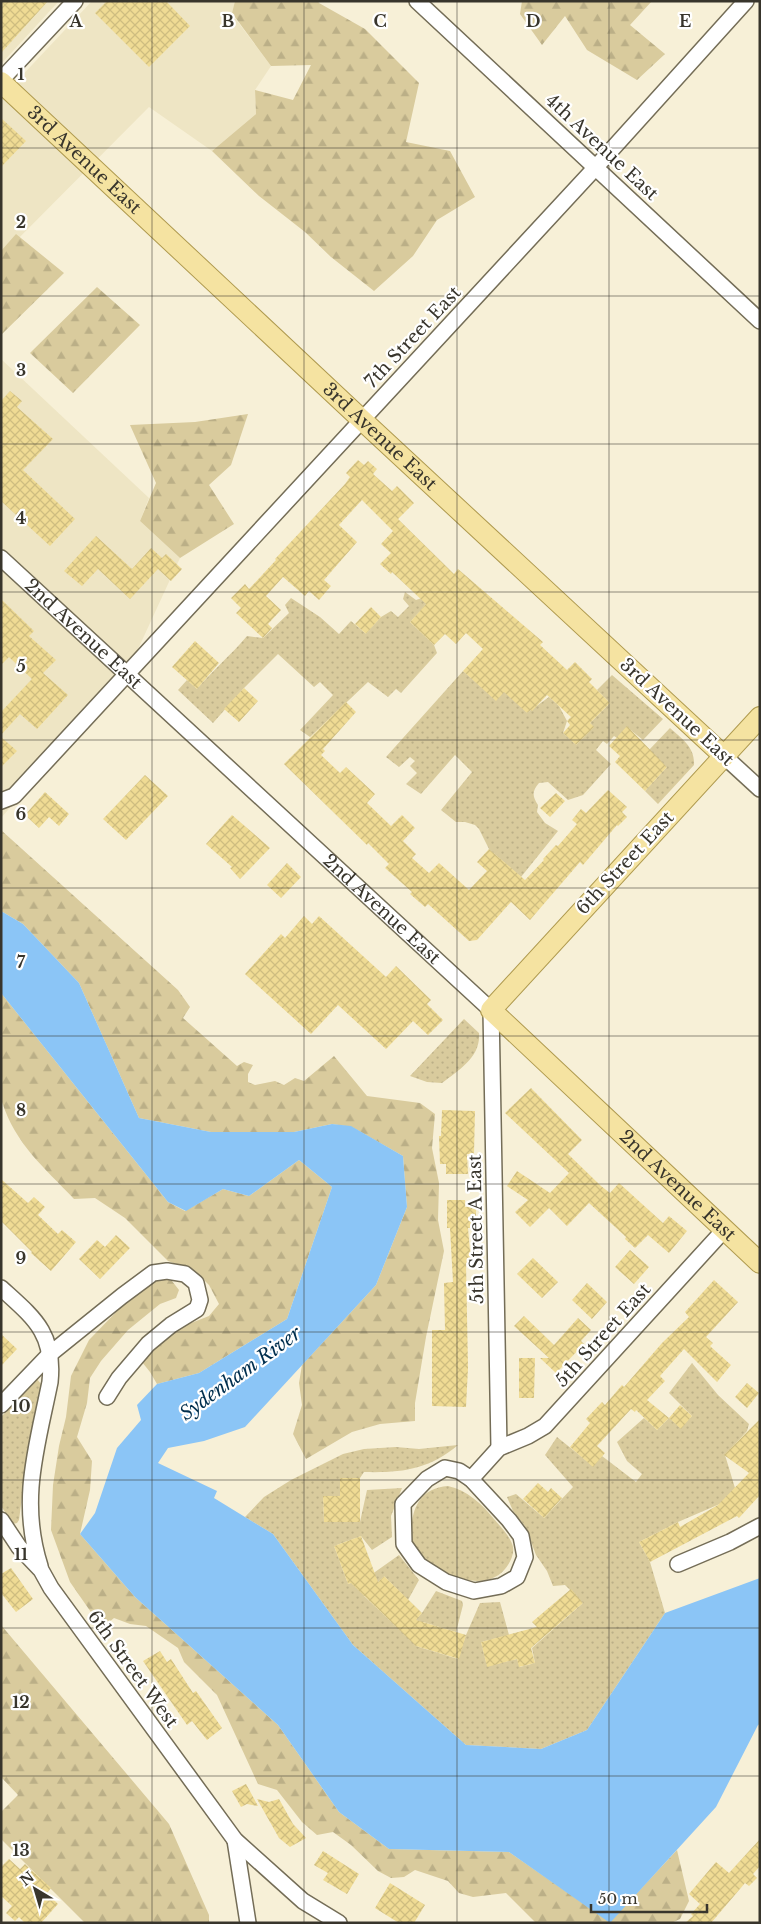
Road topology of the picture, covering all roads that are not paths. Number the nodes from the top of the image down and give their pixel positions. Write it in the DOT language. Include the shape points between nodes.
graph roads {
  1 [pos="75,1"];
  2 [pos="417,1"];
  3 [pos="746,1"];
  4 [pos="1,81"];
  5 [pos="596,167"];
  6 [pos="760,322"];
  7 [pos="362,420"];
  8 [pos="1,558"];
  9 [pos="127,673"];
  10 [pos="760,718"];
  11 [pos="724,756"];
  12 [pos="760,789"];
  13 [pos="1,801"];
  14 [pos="491,1010"];
  15 [pos="724,1230"];
  16 [pos="760,1262"];
  17 [pos="1,1288"];
  18 [pos="50,1354"];
  19 [pos="107,1397"];
  20 [pos="1,1405"];
  21 [pos="499,1448"];
  22 [pos="471,1479"];
  23 [pos="1,1520"];
  24 [pos="760,1526"];
  25 [pos="678,1564"];
  26 [pos="41,1570"];
  27 [pos="236,1840"];
  28 [pos="248,1923"];
  29 [pos="339,1923"];
  1 -- 4 [label="street"];
  2 -- 5 [label="street, 4th Avenue East"];
  3 -- 5 [label="street, 7th Street East"];
  4 -- 7 [label="main road, 3rd Avenue East"];
  5 -- 6 [label="street, 4th Avenue East"];
  5 -- 7 [label="street, 7th Street East"];
  7 -- 9 [label="street, 7th Street East"];
  7 -- 11 [label="main road, 3rd Avenue East"];
  8 -- 9 [label="street, 2nd Avenue East"];
  9 -- 13 [label="street, 7th Street East" via="14,796"];
  9 -- 14 [label="street, 2nd Avenue East"];
  10 -- 11 [label="main road, 6th Street East"];
  11 -- 12 [label="street, 3rd Avenue East"];
  11 -- 14 [label="main road, 6th Street East"];
  14 -- 15 [label="main road, 2nd Avenue East"];
  14 -- 21 [label="street, 5th Street A East"];
  15 -- 16 [label="main road, 2nd Avenue East"];
  15 -- 21 [label="street, 5th Street East" via="545,1426"];
  17 -- 18 [label="street" via="39,1325"];
  18 -- 19 [label="street" via="153,1273 185,1274 196,1282 200,1300 196,1309 148,1344"];
  18 -- 20 [label="street"];
  18 -- 26 [label="street" via="50,1382 30,1485 30,1523"];
  21 -- 22 [label="street"];
  22 -- 22 [label="street" via="459,1471 445,1468 426,1479 403,1504 402,1522 404,1544 419,1565 446,1582 474,1591 501,1586 517,1577 525,1557 521,1536"];
  23 -- 26 [label="street, 6th Street West"];
  24 -- 25 [label="street"];
  26 -- 27 [label="street, 6th Street West"];
  27 -- 28 [label="street"];
  27 -- 29 [label="street, 6th Street West" via="303,1901"];
}
